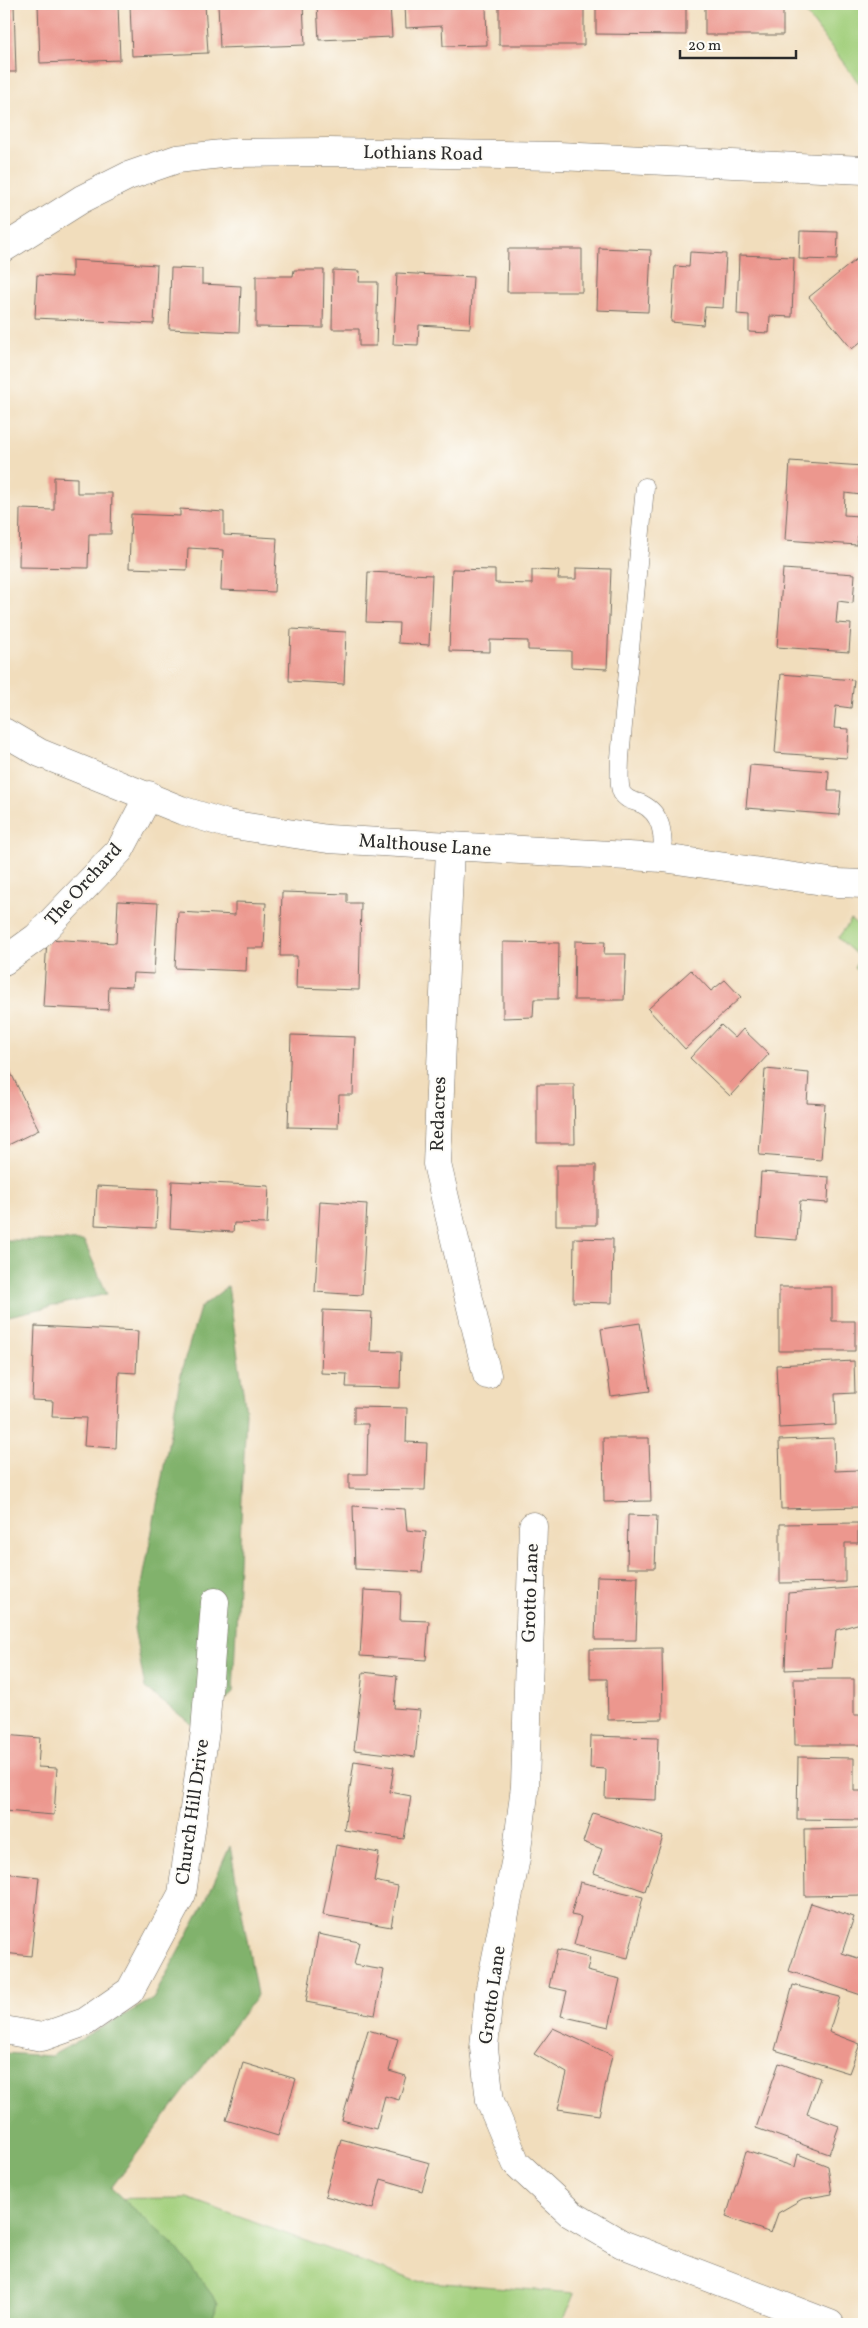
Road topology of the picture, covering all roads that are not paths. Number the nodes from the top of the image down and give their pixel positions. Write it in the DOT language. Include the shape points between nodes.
graph roads {
  1 [pos="864,170"];
  2 [pos="4,248"];
  3 [pos="645,487"];
  4 [pos="4,732"];
  5 [pos="149,795"];
  6 [pos="450,848"];
  7 [pos="663,858"];
  8 [pos="864,884"];
  9 [pos="4,961"];
  10 [pos="487,1376"];
  11 [pos="533,1526"];
  12 [pos="215,1602"];
  13 [pos="4,2030"];
  14 [pos="830,2324"];
  1 -- 2 [label="street, Lothians Road" via="558,156 231,153 177,159 128,176 82,199"];
  3 -- 7 [label="lane" via="620,758 621,791 628,800 654,812 660,823"];
  4 -- 5 [label="street, Malthouse Lane" via="40,753"];
  5 -- 6 [label="street, Malthouse Lane" via="181,810 227,824 328,839"];
  5 -- 9 [label="street, The Orchard" via="120,850 36,936"];
  6 -- 7 [label="street, Malthouse Lane"];
  6 -- 10 [label="street, Redacres" via="437,1164"];
  7 -- 8 [label="street, Malthouse Lane" via="837,884"];
  11 -- 14 [label="street, Grotto Lane" via="525,1786 516,1858 489,1992 484,2048 490,2101 516,2163 571,2214 622,2244"];
  12 -- 13 [label="street, Church Hill Drive" via="204,1731 182,1894 130,1991 86,2022 42,2037"];
}
